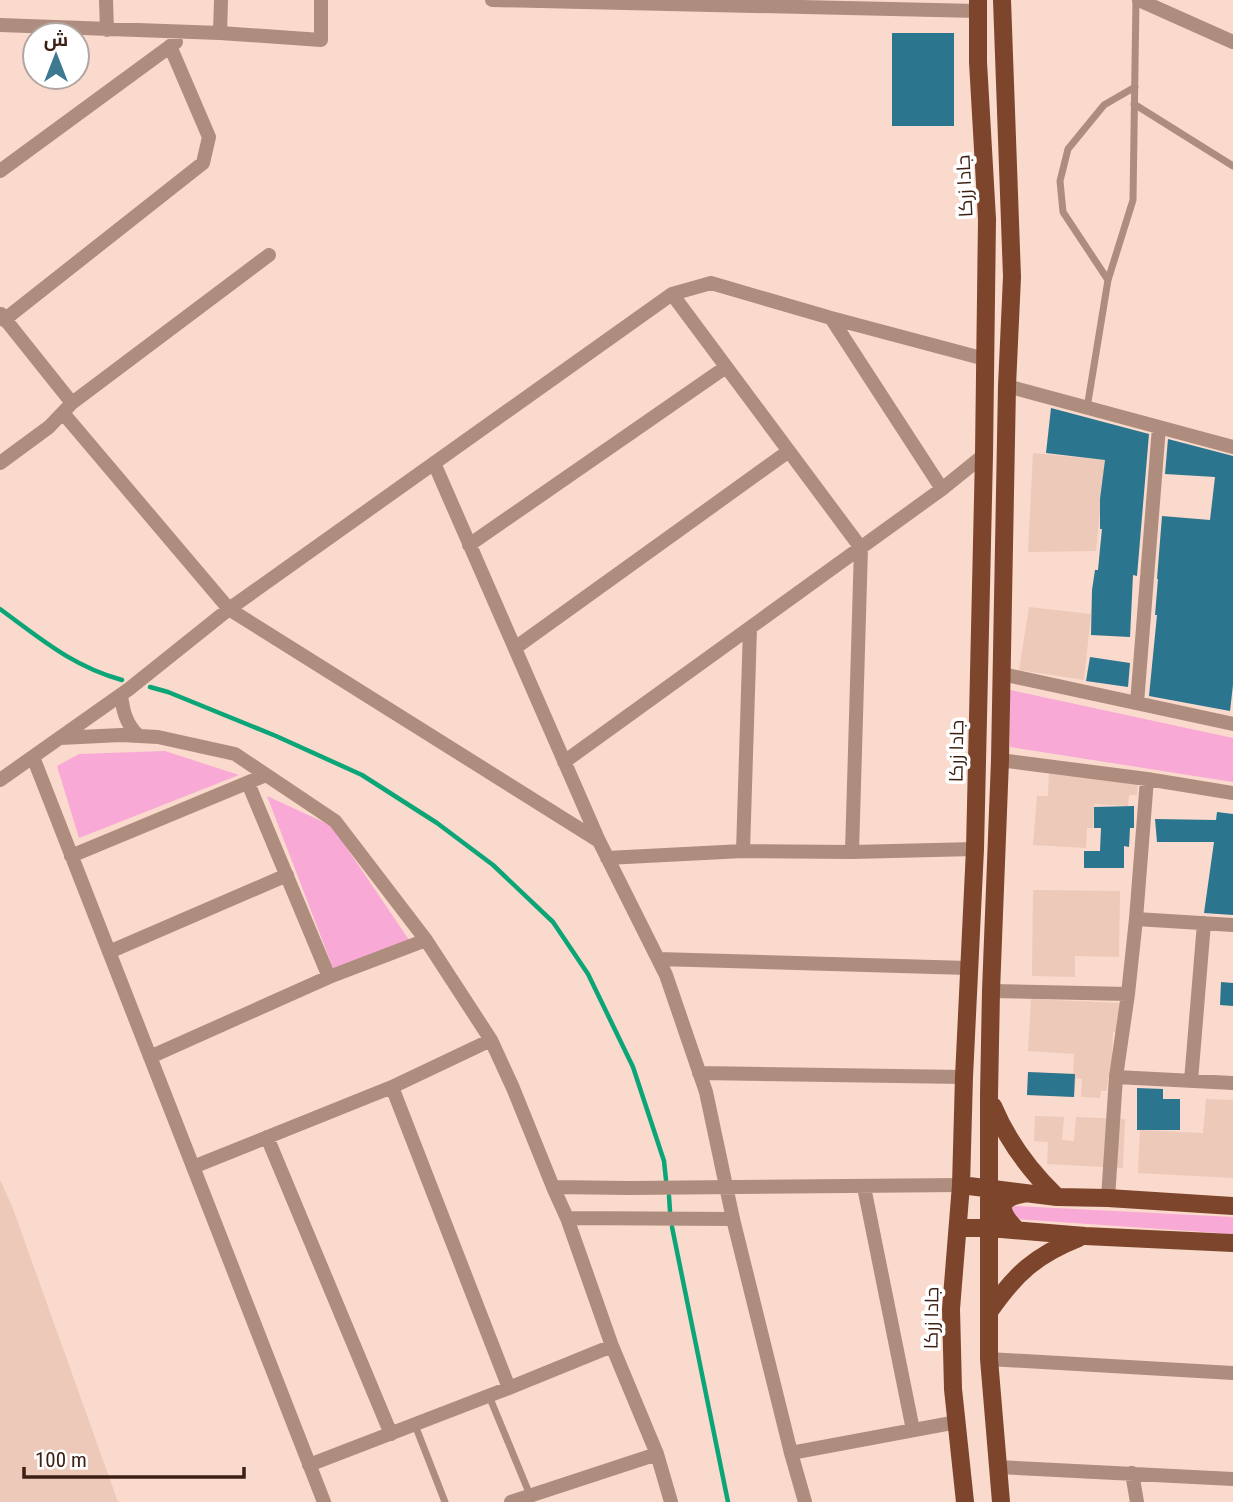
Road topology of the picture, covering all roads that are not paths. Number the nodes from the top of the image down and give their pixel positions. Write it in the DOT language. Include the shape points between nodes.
graph roads {
  1 [pos="106,0"];
  2 [pos="220,0"];
  3 [pos="321,0"];
  4 [pos="492,0"];
  5 [pos="531,0"];
  6 [pos="1002,0"];
  7 [pos="1138,0"];
  8 [pos="638,2"];
  9 [pos="760,3"];
  10 [pos="978,6"];
  11 [pos="1168,6"];
  12 [pos="0,26"];
  13 [pos="107,30"];
  14 [pos="189,32"];
  15 [pos="220,33"];
  16 [pos="1233,41"];
  17 [pos="170,46"];
  18 [pos="1135,87"];
  19 [pos="1134,104"];
  20 [pos="1233,166"];
  21 [pos="0,172"];
  22 [pos="269,255"];
  23 [pos="1108,280"];
  24 [pos="672,294"];
  25 [pos="2,316"];
  26 [pos="831,318"];
  27 [pos="985,359"];
  28 [pos="726,367"];
  29 [pos="1007,386"];
  30 [pos="67,408"];
  31 [pos="1087,408"];
  32 [pos="1159,427"];
  33 [pos="1233,447"];
  34 [pos="789,451"];
  35 [pos="984,455"];
  36 [pos="0,463"];
  37 [pos="433,463"];
  38 [pos="942,489"];
  39 [pos="470,545"];
  40 [pos="861,548"];
  41 [pos="229,609"];
  42 [pos="750,628"];
  43 [pos="515,648"];
  44 [pos="1002,674"];
  45 [pos="121,695"];
  46 [pos="1137,703"];
  47 [pos="1233,724"];
  48 [pos="138,735"];
  49 [pos="59,738"];
  50 [pos="33,757"];
  51 [pos="1000,760"];
  52 [pos="564,762"];
  53 [pos="266,775"];
  54 [pos="1147,779"];
  55 [pos="0,780"];
  56 [pos="248,782"];
  57 [pos="1233,793"];
  58 [pos="599,841"];
  59 [pos="975,849"];
  60 [pos="743,851"];
  61 [pos="852,852"];
  62 [pos="71,856"];
  63 [pos="607,858"];
  64 [pos="287,875"];
  65 [pos="1136,919"];
  66 [pos="1204,923"];
  67 [pos="1233,925"];
  68 [pos="426,940"];
  69 [pos="109,952"];
  70 [pos="658,959"];
  71 [pos="968,968"];
  72 [pos="329,977"];
  73 [pos="991,991"];
  74 [pos="1128,994"];
  75 [pos="491,1040"];
  76 [pos="150,1057"];
  77 [pos="699,1073"];
  78 [pos="964,1077"];
  79 [pos="1116,1077"];
  80 [pos="1191,1081"];
  81 [pos="1233,1083"];
  82 [pos="392,1087"];
  83 [pos="989,1095"];
  84 [pos="267,1137"];
  85 [pos="193,1167"];
  86 [pos="961,1185"];
  87 [pos="553,1187"];
  88 [pos="726,1187"];
  89 [pos="864,1187"];
  90 [pos="990,1189"];
  91 [pos="1023,1194"];
  92 [pos="1057,1197"];
  93 [pos="1108,1198"];
  94 [pos="1233,1206"];
  95 [pos="567,1218"];
  96 [pos="733,1219"];
  97 [pos="958,1228"];
  98 [pos="990,1228"];
  99 [pos="1017,1230"];
  100 [pos="1086,1236"];
  101 [pos="1233,1242"];
  102 [pos="989,1312"];
  103 [pos="612,1346"];
  104 [pos="989,1359"];
  105 [pos="1233,1373"];
  106 [pos="509,1388"];
  107 [pos="488,1396"];
  108 [pos="957,1422"];
  109 [pos="415,1424"];
  110 [pos="913,1430"];
  111 [pos="391,1434"];
  112 [pos="791,1453"];
  113 [pos="657,1454"];
  114 [pos="309,1465"];
  115 [pos="998,1467"];
  116 [pos="1132,1474"];
  117 [pos="1233,1479"];
  118 [pos="531,1496"];
  119 [pos="324,1502"];
  120 [pos="445,1502"];
  121 [pos="511,1502"];
  122 [pos="671,1502"];
  123 [pos="806,1502"];
  124 [pos="965,1502"];
  125 [pos="1001,1502"];
  126 [pos="1137,1502"];
  1 -- 13 [label="street"];
  2 -- 15 [label="street"];
  3 -- 15 [label="street" via="321,40"];
  4 -- 5 [label="street"];
  5 -- 8 [label="street"];
  6 -- 29 [label="main road" via="1012,276"];
  7 -- 11 [label="street"];
  7 -- 18 [label="lane"];
  8 -- 9 [label="street"];
  9 -- 10 [label="street"];
  10 -- 27 [label="main road, جادا زرکا" via="987,219"];
  11 -- 16 [label="street"];
  12 -- 13 [label="street"];
  13 -- 14 [label="street"];
  14 -- 15 [label="street"];
  14 -- 17 [label="street"];
  17 -- 21 [label="street"];
  17 -- 25 [label="street" via="209,137 203,163"];
  18 -- 19 [label="lane"];
  18 -- 23 [label="lane" via="1104,105 1068,149 1060,181 1063,212"];
  19 -- 20 [label="lane"];
  19 -- 23 [label="lane" via="1133,200"];
  22 -- 30 [label="street"];
  23 -- 31 [label="lane"];
  24 -- 26 [label="street" via="711,283"];
  24 -- 28 [label="street"];
  24 -- 37 [label="street"];
  25 -- 30 [label="street"];
  26 -- 27 [label="street"];
  26 -- 38 [label="street"];
  27 -- 35 [label="main road, جادا زرکا"];
  28 -- 34 [label="street"];
  28 -- 39 [label="street"];
  29 -- 31 [label="street"];
  29 -- 44 [label="main road"];
  30 -- 36 [label="street"];
  30 -- 41 [label="street"];
  31 -- 32 [label="street"];
  32 -- 33 [label="street"];
  32 -- 46 [label="street"];
  34 -- 40 [label="street"];
  34 -- 43 [label="street"];
  35 -- 38 [label="street"];
  35 -- 59 [label="main road, جادا زرکا"];
  37 -- 39 [label="street"];
  37 -- 41 [label="street"];
  38 -- 40 [label="street"];
  39 -- 43 [label="street"];
  40 -- 42 [label="street"];
  40 -- 61 [label="street"];
  41 -- 45 [label="street"];
  41 -- 58 [label="street"];
  42 -- 52 [label="street"];
  42 -- 60 [label="street"];
  43 -- 52 [label="street"];
  44 -- 46 [label="street"];
  44 -- 51 [label="main road"];
  45 -- 48 [label="street" via="126,719"];
  45 -- 49 [label="street"];
  46 -- 47 [label="street"];
  48 -- 49 [label="street"];
  48 -- 53 [label="street" via="236,754"];
  49 -- 50 [label="street"];
  50 -- 55 [label="street"];
  50 -- 62 [label="street"];
  51 -- 54 [label="street"];
  51 -- 73 [label="main road"];
  52 -- 58 [label="street"];
  53 -- 56 [label="street"];
  53 -- 68 [label="street" via="335,821"];
  54 -- 57 [label="street"];
  54 -- 65 [label="street"];
  56 -- 62 [label="street"];
  56 -- 64 [label="street"];
  58 -- 63 [label="street"];
  59 -- 61 [label="street"];
  59 -- 71 [label="main road, جادا زرکا"];
  60 -- 61 [label="street"];
  60 -- 63 [label="street"];
  62 -- 69 [label="street"];
  63 -- 70 [label="street"];
  64 -- 69 [label="street"];
  64 -- 72 [label="street"];
  65 -- 66 [label="street"];
  65 -- 74 [label="street"];
  66 -- 67 [label="street"];
  66 -- 80 [label="street"];
  68 -- 72 [label="street"];
  68 -- 75 [label="street"];
  69 -- 76 [label="street"];
  70 -- 71 [label="street"];
  70 -- 77 [label="street"];
  71 -- 78 [label="main road, جادا زرکا"];
  72 -- 76 [label="street"];
  73 -- 74 [label="street"];
  73 -- 83 [label="main road"];
  74 -- 79 [label="street"];
  75 -- 82 [label="street"];
  75 -- 87 [label="street"];
  76 -- 85 [label="street"];
  77 -- 78 [label="street"];
  77 -- 88 [label="street"];
  78 -- 86 [label="main road, جادا زرکا"];
  79 -- 80 [label="street"];
  79 -- 93 [label="street"];
  80 -- 81 [label="street"];
  82 -- 84 [label="street"];
  82 -- 106 [label="street"];
  83 -- 90 [label="main road"];
  83 -- 92 [label="main road" via="1016,1151"];
  84 -- 85 [label="street"];
  84 -- 111 [label="street"];
  85 -- 114 [label="street"];
  86 -- 89 [label="street"];
  86 -- 90 [label="main road"];
  86 -- 97 [label="main road, جادا زرکا"];
  87 -- 88 [label="street"];
  87 -- 95 [label="street"];
  88 -- 89 [label="street"];
  88 -- 96 [label="street"];
  89 -- 110 [label="street"];
  90 -- 91 [label="main road"];
  90 -- 98 [label="main road"];
  91 -- 92 [label="main road"];
  91 -- 99 [label="main road" via="1011,1196 1004,1206 1006,1219"];
  92 -- 93 [label="main road"];
  93 -- 94 [label="main road"];
  95 -- 96 [label="street"];
  95 -- 103 [label="street"];
  96 -- 112 [label="street"];
  97 -- 98 [label="main road"];
  97 -- 108 [label="main road, جادا زرکا" via="950,1322"];
  98 -- 99 [label="main road"];
  98 -- 102 [label="main road"];
  99 -- 100 [label="main road"];
  100 -- 101 [label="main road"];
  100 -- 102 [label="main road" via="1056,1247 1030,1264"];
  102 -- 104 [label="main road"];
  103 -- 106 [label="street"];
  103 -- 113 [label="street"];
  104 -- 105 [label="street"];
  104 -- 115 [label="main road"];
  106 -- 107 [label="street"];
  107 -- 109 [label="street"];
  107 -- 118 [label="lane"];
  108 -- 110 [label="street"];
  108 -- 124 [label="main road, جادا زرکا"];
  109 -- 111 [label="street"];
  109 -- 120 [label="lane"];
  110 -- 112 [label="street"];
  111 -- 114 [label="street"];
  112 -- 123 [label="street"];
  113 -- 118 [label="street"];
  113 -- 122 [label="street"];
  114 -- 119 [label="street"];
  115 -- 116 [label="street"];
  115 -- 125 [label="main road"];
  116 -- 117 [label="street"];
  116 -- 126 [label="street"];
  118 -- 121 [label="street"];
}
